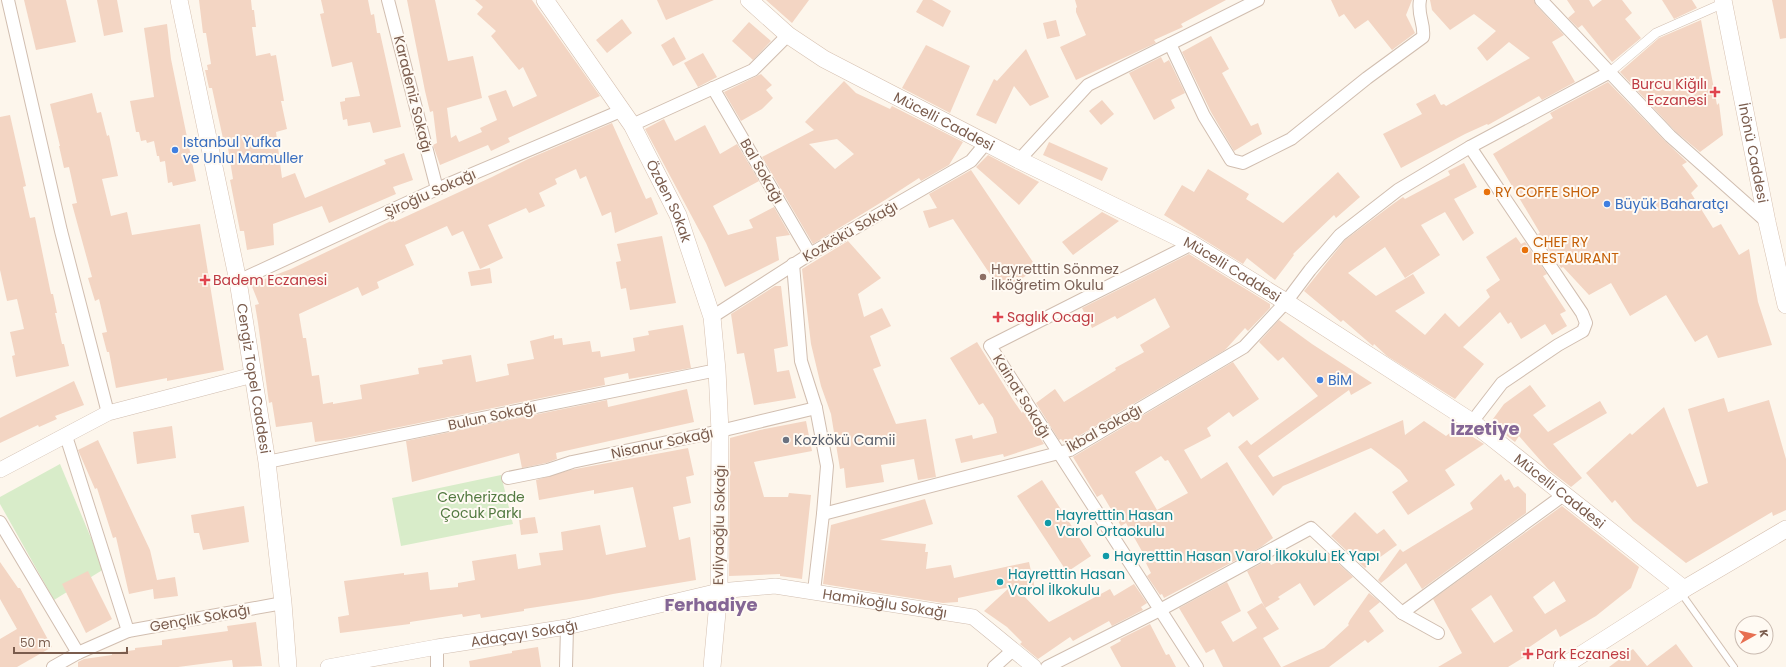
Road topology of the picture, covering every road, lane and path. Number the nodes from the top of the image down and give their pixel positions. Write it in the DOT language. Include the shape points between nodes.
graph roads {
  1 [pos="8,0"];
  2 [pos="179,0"];
  3 [pos="388,0"];
  4 [pos="545,0"];
  5 [pos="748,0"];
  6 [pos="1258,0"];
  7 [pos="1420,0"];
  8 [pos="1541,0"];
  9 [pos="1726,1"];
  10 [pos="788,35"];
  11 [pos="1170,44"];
  12 [pos="1610,72"];
  13 [pos="713,88"];
  14 [pos="628,117"];
  15 [pos="986,142"];
  16 [pos="1470,147"];
  17 [pos="1019,160"];
  18 [pos="437,188"];
  19 [pos="1767,222"];
  20 [pos="1192,244"];
  21 [pos="810,254"];
  22 [pos="793,264"];
  23 [pos="1786,268"];
  24 [pos="238,281"];
  25 [pos="1286,302"];
  26 [pos="1786,304"];
  27 [pos="712,317"];
  28 [pos="717,370"];
  29 [pos="253,375"];
  30 [pos="816,408"];
  31 [pos="108,413"];
  32 [pos="1472,422"];
  33 [pos="720,431"];
  34 [pos="66,436"];
  35 [pos="1058,453"];
  36 [pos="267,462"];
  37 [pos="0,470"];
  38 [pos="508,478"];
  39 [pos="1564,494"];
  40 [pos="823,514"];
  41 [pos="0,522"];
  42 [pos="1786,529"];
  43 [pos="1682,590"];
  44 [pos="814,591"];
  45 [pos="719,592"];
  46 [pos="283,603"];
  47 [pos="1160,610"];
  48 [pos="1402,613"];
  49 [pos="567,627"];
  50 [pos="128,631"];
  51 [pos="1438,633"];
  52 [pos="437,647"];
  53 [pos="1013,650"];
  54 [pos="78,653"];
  55 [pos="53,667"];
  56 [pos="288,667"];
  57 [pos="328,667"];
  58 [pos="437,667"];
  59 [pos="566,667"];
  60 [pos="712,667"];
  61 [pos="994,667"];
  62 [pos="1034,667"];
  63 [pos="1046,667"];
  64 [pos="1197,667"];
  65 [pos="1562,667"];
  66 [pos="1734,667"];
  1 -- 31 [label="street" via="61,231"];
  2 -- 24 [label="main road, Cengiz Topel Caddesi"];
  3 -- 18 [label="street, Karadeniz Sokağı"];
  4 -- 14 [label="main road, Özden Sokak"];
  5 -- 10 [label="main road, Mücelli Caddesi"];
  6 -- 11 [label="street"];
  7 -- 11 [label="street" via="1419,15 1424,29 1423,37 1291,139 1243,163 1231,160 1204,116"];
  8 -- 12 [label="street"];
  9 -- 12 [label="street" via="1656,33"];
  9 -- 19 [label="main road, İnönü Caddesi"];
  9 -- 23 [label="main road"];
  10 -- 13 [label="street, Şiroğlu Sokağı" via="753,70"];
  10 -- 15 [label="main road, Mücelli Caddesi" via="824,59"];
  11 -- 17 [label="street" via="1088,85"];
  12 -- 16 [label="street, İkbal Sokağı"];
  12 -- 19 [label="street" via="1670,136"];
  13 -- 14 [label="street, Şiroğlu Sokağı"];
  13 -- 21 [label="street, Bal Sokağı"];
  14 -- 18 [label="street, Şiroğlu Sokağı"];
  14 -- 27 [label="main road, Özden Sokak" via="678,215"];
  15 -- 17 [label="main road, Mücelli Caddesi"];
  15 -- 21 [label="street, Kozkökü Sokağı" via="971,161"];
  16 -- 25 [label="street, İkbal Sokağı" via="1398,190 1340,235"];
  16 -- 32 [label="street" via="1582,313 1586,323 1583,331 1502,383"];
  17 -- 20 [label="main road, Mücelli Caddesi"];
  18 -- 24 [label="street, Şiroğlu Sokağı"];
  19 -- 26 [label="main road, İnönü Caddesi"];
  20 -- 25 [label="main road, Mücelli Caddesi"];
  20 -- 35 [label="street, Kainat Sokağı" via="990,346"];
  21 -- 22 [label="street, Kozkökü Sokağı"];
  22 -- 27 [label="street, Kozkökü Sokağı"];
  22 -- 30 [label="street" via="802,361"];
  24 -- 29 [label="main road, Cengiz Topel Caddesi"];
  25 -- 32 [label="main road, Mücelli Caddesi"];
  25 -- 35 [label="street, İkbal Sokağı" via="1244,347 1070,450"];
  27 -- 28 [label="main road, Özden Sokak"];
  28 -- 33 [label="main road, Özden Sokak"];
  28 -- 36 [label="street, Bulun Sokağı"];
  29 -- 31 [label="street"];
  29 -- 36 [label="main road, Cengiz Topel Caddesi"];
  30 -- 33 [label="street, Nisanur Sokağı"];
  30 -- 40 [label="street" via="827,466"];
  31 -- 34 [label="street"];
  32 -- 39 [label="main road, Mücelli Caddesi"];
  33 -- 38 [label="street, Nisanur Sokağı"];
  33 -- 45 [label="main road, Evliyaoğlu Sokağı"];
  34 -- 37 [label="street"];
  34 -- 50 [label="street"];
  35 -- 40 [label="street, İkbal Sokağı"];
  35 -- 47 [label="street, Kainat Sokağı"];
  36 -- 46 [label="main road, Cengiz Topel Caddesi"];
  39 -- 43 [label="main road, Mücelli Caddesi"];
  39 -- 48 [label="street"];
  40 -- 44 [label="street"];
  41 -- 54 [label="street"];
  42 -- 43 [label="main road"];
  43 -- 65 [label="main road"];
  43 -- 66 [label="lane"];
  44 -- 45 [label="street, Hamikoğlu Sokağı" via="775,586"];
  44 -- 53 [label="street, Hamikoğlu Sokağı" via="973,617"];
  45 -- 49 [label="street, Adaçayı Sokağı"];
  45 -- 60 [label="main road, Evliyaoğlu Sokağı"];
  46 -- 50 [label="street, Gençlik Sokağı"];
  46 -- 56 [label="main road, Cengiz Topel Caddesi"];
  47 -- 48 [label="street" via="1311,528"];
  47 -- 63 [label="street"];
  47 -- 64 [label="street, Kainat Sokağı"];
  48 -- 51 [label="street"];
  49 -- 52 [label="street, Adaçayı Sokağı"];
  49 -- 59 [label="street"];
  50 -- 54 [label="street, Gençlik Sokağı"];
  52 -- 57 [label="street, Adaçayı Sokağı"];
  52 -- 58 [label="street"];
  53 -- 61 [label="street"];
  53 -- 62 [label="street, Hamikoğlu Sokağı"];
  54 -- 55 [label="street, Gençlik Sokağı"];
}
